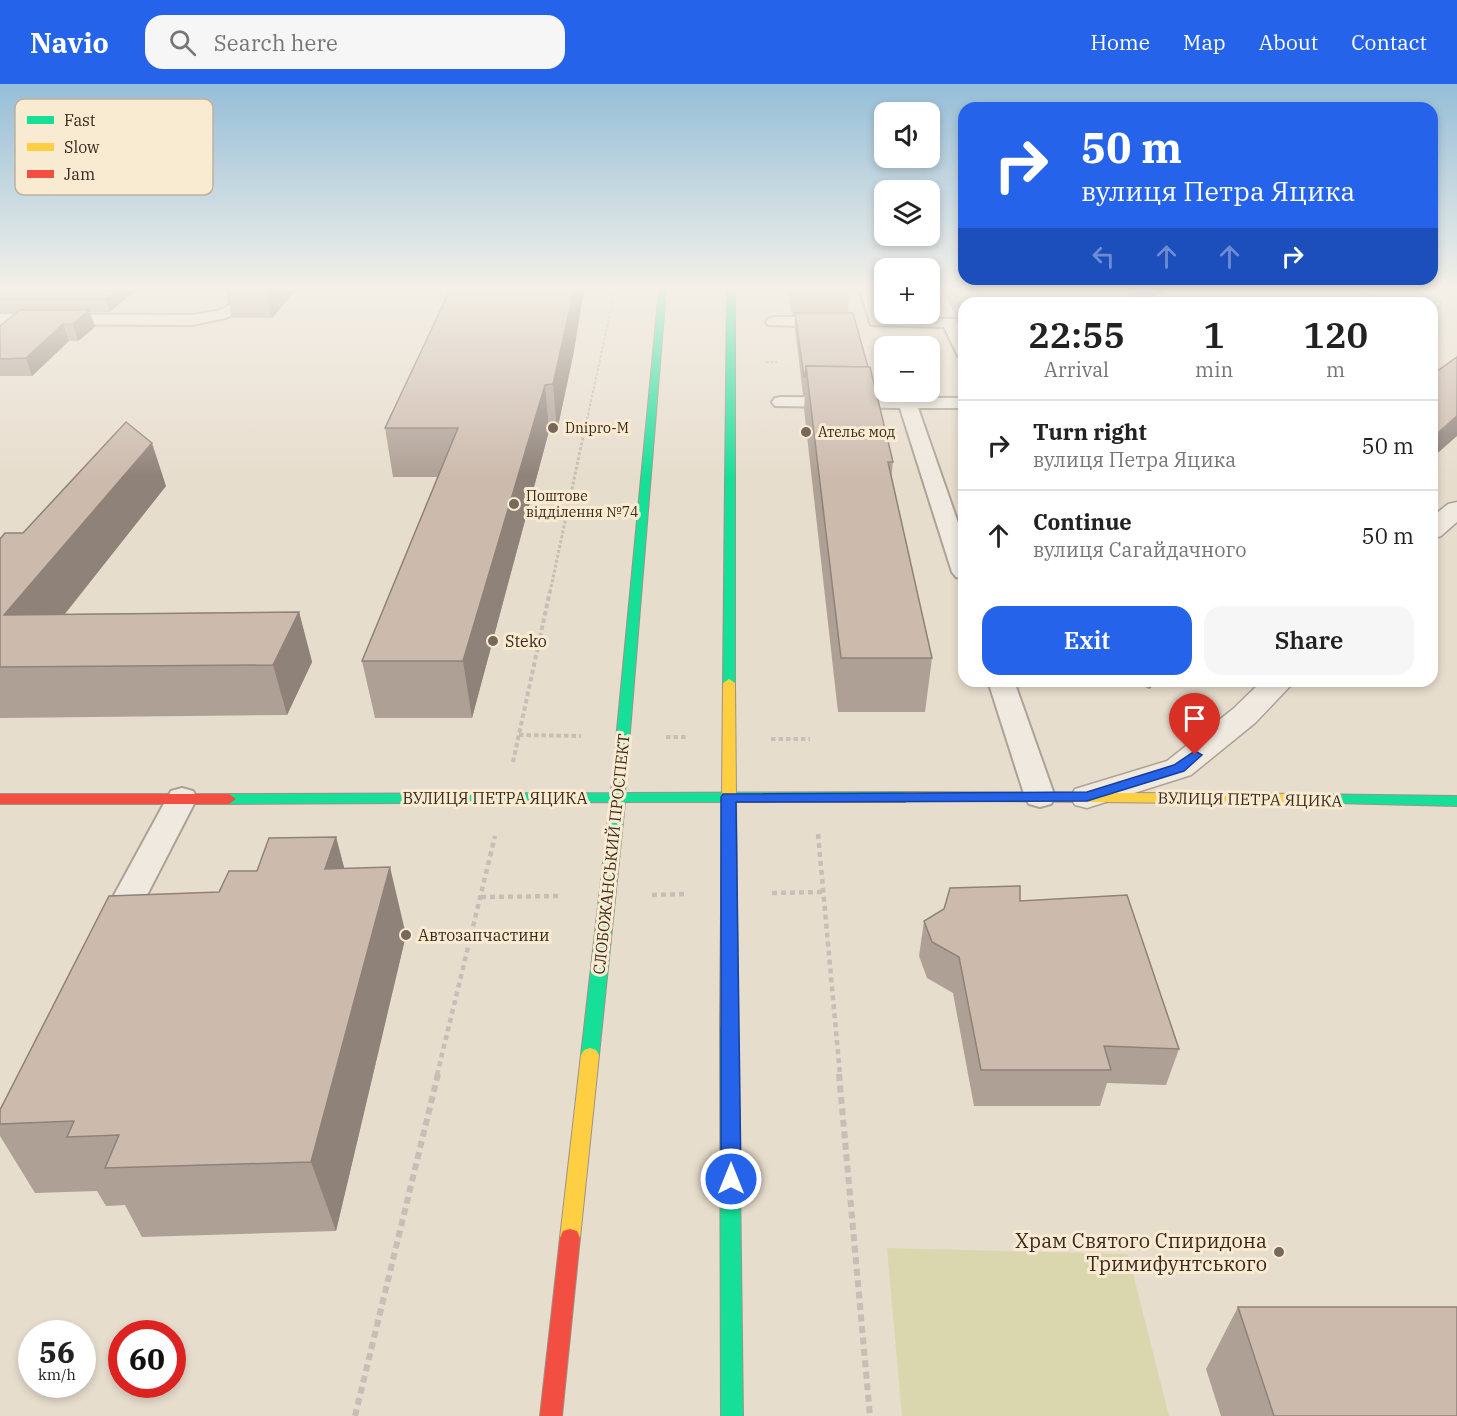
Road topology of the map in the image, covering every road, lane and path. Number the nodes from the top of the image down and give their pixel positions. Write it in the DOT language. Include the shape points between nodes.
graph roads {
  1 [pos="602,352"];
  2 [pos="657,352"];
  3 [pos="731,352"];
  4 [pos="781,402"];
  5 [pos="907,403"];
  6 [pos="958,403"];
  7 [pos="1457,509"];
  8 [pos="1438,526"];
  9 [pos="958,554"];
  10 [pos="1003,687"];
  11 [pos="1274,687"];
  12 [pos="728,797"];
  13 [pos="1041,797"];
  14 [pos="1087,797"];
  15 [pos="182,798"];
  16 [pos="505,798"];
  17 [pos="618,798"];
  18 [pos="815,798"];
  19 [pos="0,799"];
  20 [pos="1457,801"];
  21 [pos="99,953"];
  22 [pos="355,1416"];
  23 [pos="550,1416"];
  24 [pos="732,1416"];
  25 [pos="870,1416"];
  1 -- 16 [label="path"];
  2 -- 17 [label="main road, СЛОБОЖАНСЬКИЙ ПРОСПЕКТ"];
  3 -- 12 [label="main road"];
  4 -- 5 [label="lane"];
  5 -- 6 [label="lane"];
  5 -- 9 [label="lane"];
  7 -- 8 [label="street"];
  10 -- 13 [label="lane"];
  11 -- 14 [label="street" via="1179,768"];
  12 -- 17 [label="main road, ВУЛИЦЯ ПЕТРА ЯЦИКА"];
  12 -- 18 [label="main road, ВУЛИЦЯ ПЕТРА ЯЦИКА"];
  12 -- 24 [label="main road"];
  13 -- 14 [label="main road, ВУЛИЦЯ ПЕТРА ЯЦИКА"];
  13 -- 18 [label="main road, ВУЛИЦЯ ПЕТРА ЯЦИКА"];
  14 -- 20 [label="main road, ВУЛИЦЯ ПЕТРА ЯЦИКА"];
  15 -- 16 [label="main road, ВУЛИЦЯ ПЕТРА ЯЦИКА"];
  15 -- 19 [label="main road, ВУЛИЦЯ ПЕТРА ЯЦИКА"];
  15 -- 21 [label="lane"];
  16 -- 17 [label="main road, ВУЛИЦЯ ПЕТРА ЯЦИКА"];
  16 -- 22 [label="path"];
  17 -- 23 [label="main road, СЛОБОЖАНСЬКИЙ ПРОСПЕКТ"];
  18 -- 25 [label="path"];
}
